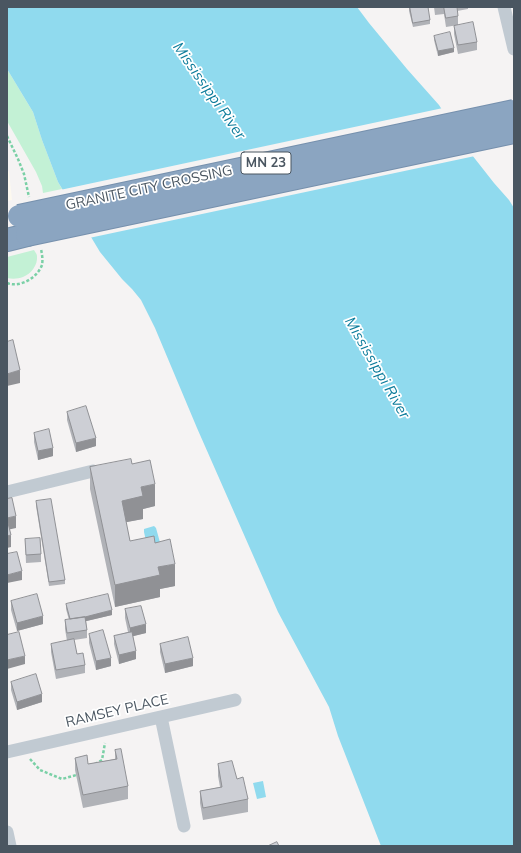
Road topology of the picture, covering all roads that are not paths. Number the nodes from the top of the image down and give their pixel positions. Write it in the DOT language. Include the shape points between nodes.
graph roads {
  1 [pos="504,7"];
  2 [pos="514,49"];
  3 [pos="514,111"];
  4 [pos="514,132"];
  5 [pos="15,228"];
  6 [pos="93,471"];
  7 [pos="7,492"];
  8 [pos="235,700"];
  9 [pos="161,717"];
  10 [pos="7,752"];
  11 [pos="184,826"];
  12 [pos="7,832"];
  13 [pos="10,846"];
  1 -- 2 [label="street"];
  3 -- 5 [label="highway, GRANITE CITY CROSSING / MN 23, bridge"];
  4 -- 5 [label="highway, GRANITE CITY CROSSING / MN 23, bridge"];
  6 -- 7 [label="street"];
  8 -- 9 [label="street, RAMSEY PLACE"];
  9 -- 10 [label="street, RAMSEY PLACE"];
  9 -- 11 [label="street"];
  12 -- 13 [label="street"];
}
